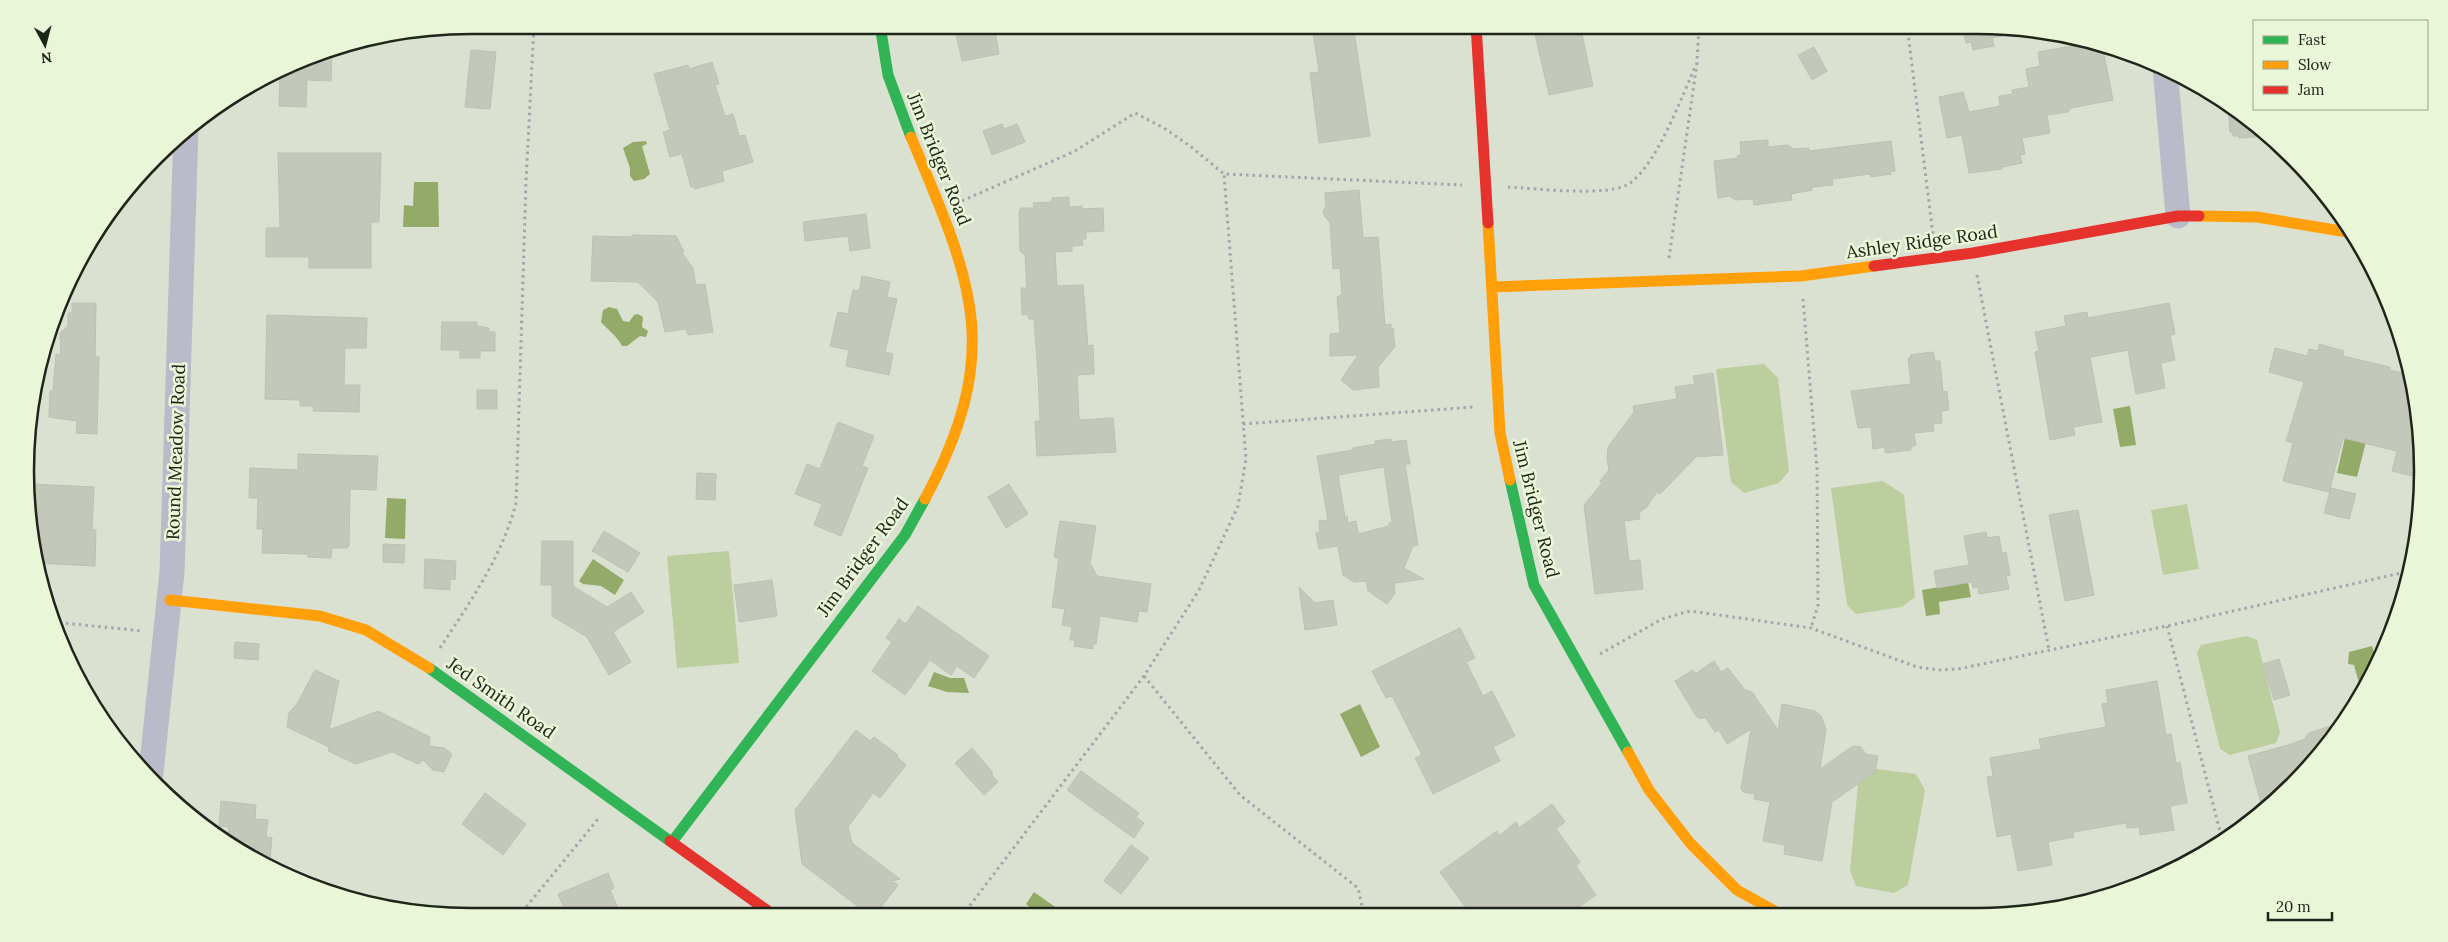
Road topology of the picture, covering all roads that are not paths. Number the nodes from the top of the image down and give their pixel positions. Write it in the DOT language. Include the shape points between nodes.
graph roads {
  1 [pos="881,34"];
  2 [pos="1477,34"];
  3 [pos="2166,77"];
  4 [pos="186,140"];
  5 [pos="2178,216"];
  6 [pos="2343,231"];
  7 [pos="1492,287"];
  8 [pos="170,600"];
  9 [pos="151,769"];
  10 [pos="672,842"];
  11 [pos="764,908"];
  12 [pos="1769,908"];
  1 -- 10 [label="street, Jim Bridger Road" via="890,86 963,269 971,302 971,380 955,438 930,492 905,535"];
  2 -- 7 [label="street, Jim Bridger Road"];
  3 -- 5 [label="street"];
  4 -- 8 [label="street, Round Meadow Road"];
  5 -- 6 [label="street, Ashley Ridge Road" via="2257,217"];
  5 -- 7 [label="street, Ashley Ridge Road" via="1973,253 1801,276"];
  7 -- 12 [label="street, Jim Bridger Road" via="1500,433 1534,584 1649,790 1690,843 1737,890"];
  8 -- 9 [label="street, Round Meadow Road"];
  8 -- 10 [label="street, Jed Smith Road" via="320,616 366,630 427,667"];
  10 -- 11 [label="street, Jed Smith Road"];
}
